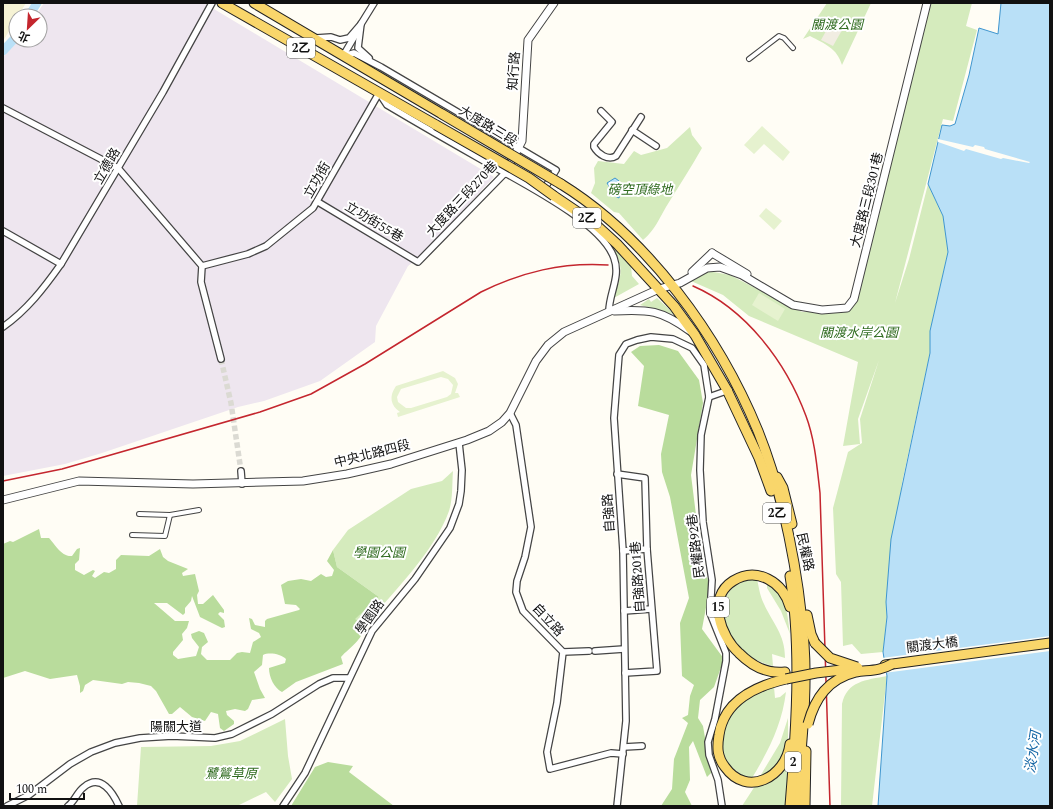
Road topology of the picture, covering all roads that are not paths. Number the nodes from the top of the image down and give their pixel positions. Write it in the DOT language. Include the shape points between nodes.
graph roads {
  1 [pos="212,3"];
  2 [pos="222,3"];
  3 [pos="254,3"];
  4 [pos="374,3"];
  5 [pos="554,3"];
  6 [pos="927,3"];
  7 [pos="361,24"];
  8 [pos="359,32"];
  9 [pos="316,38"];
  10 [pos="793,48"];
  11 [pos="343,56"];
  12 [pos="749,59"];
  13 [pos="381,67"];
  14 [pos="379,93"];
  15 [pos="3,108"];
  16 [pos="601,111"];
  17 [pos="640,117"];
  18 [pos="632,130"];
  19 [pos="656,146"];
  20 [pos="519,148"];
  21 [pos="118,168"];
  22 [pos="505,173"];
  23 [pos="541,194"];
  24 [pos="318,202"];
  25 [pos="3,231"];
  26 [pos="712,253"];
  27 [pos="418,262"];
  28 [pos="61,264"];
  29 [pos="202,266"];
  30 [pos="699,271"];
  31 [pos="683,281"];
  32 [pos="672,286"];
  33 [pos="761,286"];
  34 [pos="658,289"];
  35 [pos="685,302"];
  36 [pos="674,306"];
  37 [pos="609,311"];
  38 [pos="3,327"];
  39 [pos="696,335"];
  40 [pos="221,359"];
  41 [pos="737,386"];
  42 [pos="728,390"];
  43 [pos="709,397"];
  44 [pos="510,413"];
  45 [pos="459,442"];
  46 [pos="770,464"];
  47 [pos="241,471"];
  48 [pos="617,474"];
  49 [pos="242,484"];
  50 [pos="3,500"];
  51 [pos="199,510"];
  52 [pos="139,514"];
  53 [pos="170,515"];
  54 [pos="132,536"];
  55 [pos="647,549"];
  56 [pos="623,551"];
  57 [pos="794,578"];
  58 [pos="651,609"];
  59 [pos="624,610"];
  60 [pos="795,641"];
  61 [pos="1050,644"];
  62 [pos="624,649"];
  63 [pos="563,652"];
  64 [pos="892,664"];
  65 [pos="858,668"];
  66 [pos="625,673"];
  67 [pos="786,675"];
  68 [pos="801,676"];
  69 [pos="349,678"];
  70 [pos="794,717"];
  71 [pos="642,746"];
  72 [pos="624,747"];
  73 [pos="624,754"];
  74 [pos="7,806"];
  75 [pos="68,806"];
  76 [pos="119,806"];
  77 [pos="283,806"];
  78 [pos="617,806"];
  79 [pos="722,806"];
  80 [pos="790,806"];
  81 [pos="797,806"];
  82 [pos="805,806"];
  1 -- 21 [label="street, 立德路"];
  2 -- 14 [label="main road, 大度路三段 / 2乙"];
  3 -- 9 [label="main road, 大度路三段 / 2乙"];
  4 -- 7 [label="street"];
  5 -- 20 [label="street, 知行路" via="528,40 522,141"];
  6 -- 33 [label="street, 大度路三段301巷" via="863,265 850,306 833,310 808,309 793,305"];
  7 -- 8 [label="street"];
  7 -- 9 [label="street" via="345,40 331,37"];
  8 -- 11 [label="street"];
  8 -- 13 [label="street" via="358,48"];
  9 -- 11 [label="main road, 大度路三段 / 2乙"];
  10 -- 12 [label="street" via="780,36"];
  11 -- 13 [label="street" via="354,53"];
  11 -- 32 [label="main road, 大度路三段 / 2乙, bridge" via="582,197 614,223"];
  13 -- 20 [label="street, 大度路三段"];
  14 -- 22 [label="street, 大度路三段" via="387,105"];
  14 -- 24 [label="street, 立功街"];
  14 -- 34 [label="main road, 大度路三段 / 2乙, bridge" via="529,178 594,223"];
  15 -- 21 [label="street"];
  16 -- 18 [label="street" via="612,122 594,147 606,157 616,156"];
  17 -- 18 [label="street"];
  18 -- 19 [label="street"];
  20 -- 22 [label="street, 大度路三段270巷"];
  20 -- 23 [label="street, 大度路三段" via="556,170"];
  21 -- 28 [label="street, 立德路"];
  21 -- 29 [label="street"];
  22 -- 23 [label="street, 大度路三段"];
  22 -- 27 [label="street, 大度路三段270巷"];
  23 -- 37 [label="street, 大度路三段" via="592,229 614,256 616,278"];
  24 -- 27 [label="street, 立功街55巷"];
  24 -- 29 [label="street, 立功街" via="266,246 248,254"];
  25 -- 28 [label="street"];
  26 -- 30 [label="street" via="711,262"];
  26 -- 31 [label="street"];
  26 -- 33 [label="street" via="745,272"];
  28 -- 38 [label="street, 立德路" via="45,288 16,318"];
  29 -- 40 [label="street" via="201,282"];
  30 -- 31 [label="street"];
  30 -- 33 [label="street" via="720,267"];
  31 -- 32 [label="street, 中央北路四段"];
  32 -- 34 [label="street, 中央北路四段"];
  32 -- 35 [label="main road, 大度路三段 / 2乙"];
  34 -- 36 [label="main road, 大度路三段 / 2乙"];
  34 -- 37 [label="street, 中央北路四段"];
  35 -- 41 [label="main road, 民權路 / 2乙"];
  36 -- 39 [label="main road, 民權路 / 2乙"];
  37 -- 39 [label="street" via="651,311 674,319"];
  37 -- 44 [label="street, 中央北路四段" via="564,332 548,345 536,360"];
  39 -- 42 [label="main road, 民權路 / 2乙"];
  41 -- 42 [label="street"];
  41 -- 46 [label="main road, 民權路 / 2乙"];
  42 -- 43 [label="street"];
  42 -- 57 [label="main road, 民權路 / 2乙" via="771,490"];
  43 -- 48 [label="street, 自強路" via="704,365 692,348 673,338 662,337 626,344 619,355 616,374 614,418"];
  43 -- 79 [label="street, 民權路92巷" via="701,435 703,522 712,580 710,613 726,653 726,660 715,720 708,742"];
  44 -- 45 [label="street, 中央北路四段" via="489,431"];
  44 -- 63 [label="street, 自立路" via="516,425 531,526 516,592 523,611"];
  45 -- 49 [label="street, 中央北路四段" via="391,464 347,474 303,481"];
  45 -- 69 [label="street, 學園路" via="461,491 450,528 414,579 379,620"];
  46 -- 57 [label="main road, 民權路 / 2乙" via="791,548"];
  46 -- 65 [label="main road, bridge" via="783,488 798,550 810,634 821,651 830,658"];
  47 -- 49 [label="street"];
  48 -- 55 [label="street, 自強路201巷" via="645,478"];
  48 -- 56 [label="street, 自強路"];
  49 -- 50 [label="street, 中央北路四段" via="79,481"];
  51 -- 53 [label="street"];
  52 -- 53 [label="street"];
  53 -- 54 [label="street" via="165,536"];
  55 -- 56 [label="street"];
  55 -- 58 [label="street, 自強路201巷"];
  56 -- 59 [label="street, 自強路"];
  57 -- 60 [label="main road, 民權路 / 2乙"];
  57 -- 68 [label="main road, 民權路 / 2乙" via="804,644"];
  58 -- 59 [label="street"];
  58 -- 66 [label="street, 自強路201巷" via="657,671"];
  59 -- 62 [label="street, 自強路"];
  60 -- 67 [label="main road, 關渡大橋 / 15" via="790,606 778,585 757,575 744,576 732,581 722,593 718,608 720,622 733,648 747,662 764,670"];
  60 -- 68 [label="main road, 民權路 / 2乙"];
  61 -- 64 [label="main road, 關渡大橋 / 15"];
  62 -- 63 [label="street"];
  62 -- 66 [label="street, 自強路"];
  63 -- 73 [label="street, 自立路" via="557,703 547,752 550,769 611,753"];
  64 -- 65 [label="main road, 關渡大橋 / 15, bridge"];
  64 -- 82 [label="main road, bridge" via="884,669 855,673 839,679 824,689 815,701 808,724"];
  65 -- 67 [label="main road, 關渡大橋 / 15, bridge"];
  66 -- 72 [label="street, 自強路"];
  67 -- 70 [label="main road, 關渡大橋 / 15" via="757,687 734,704 725,716 717,746 725,767 732,774 752,782 773,776 786,762"];
  68 -- 70 [label="main road, 民權路 / 2"];
  68 -- 81 [label="main road, 民權路 / 2"];
  69 -- 74 [label="street, 陽關大道" via="333,678 319,684 272,714 232,734 215,738 140,738 115,743 70,764 29,795"];
  69 -- 77 [label="street, 學園路" via="305,773"];
  70 -- 80 [label="main road, 民權路 / 2"];
  71 -- 72 [label="street"];
  72 -- 73 [label="street, 自強路"];
  73 -- 78 [label="street, 自強路"];
  75 -- 76 [label="street" via="84,787 90,783 98,783 112,791"];
}
